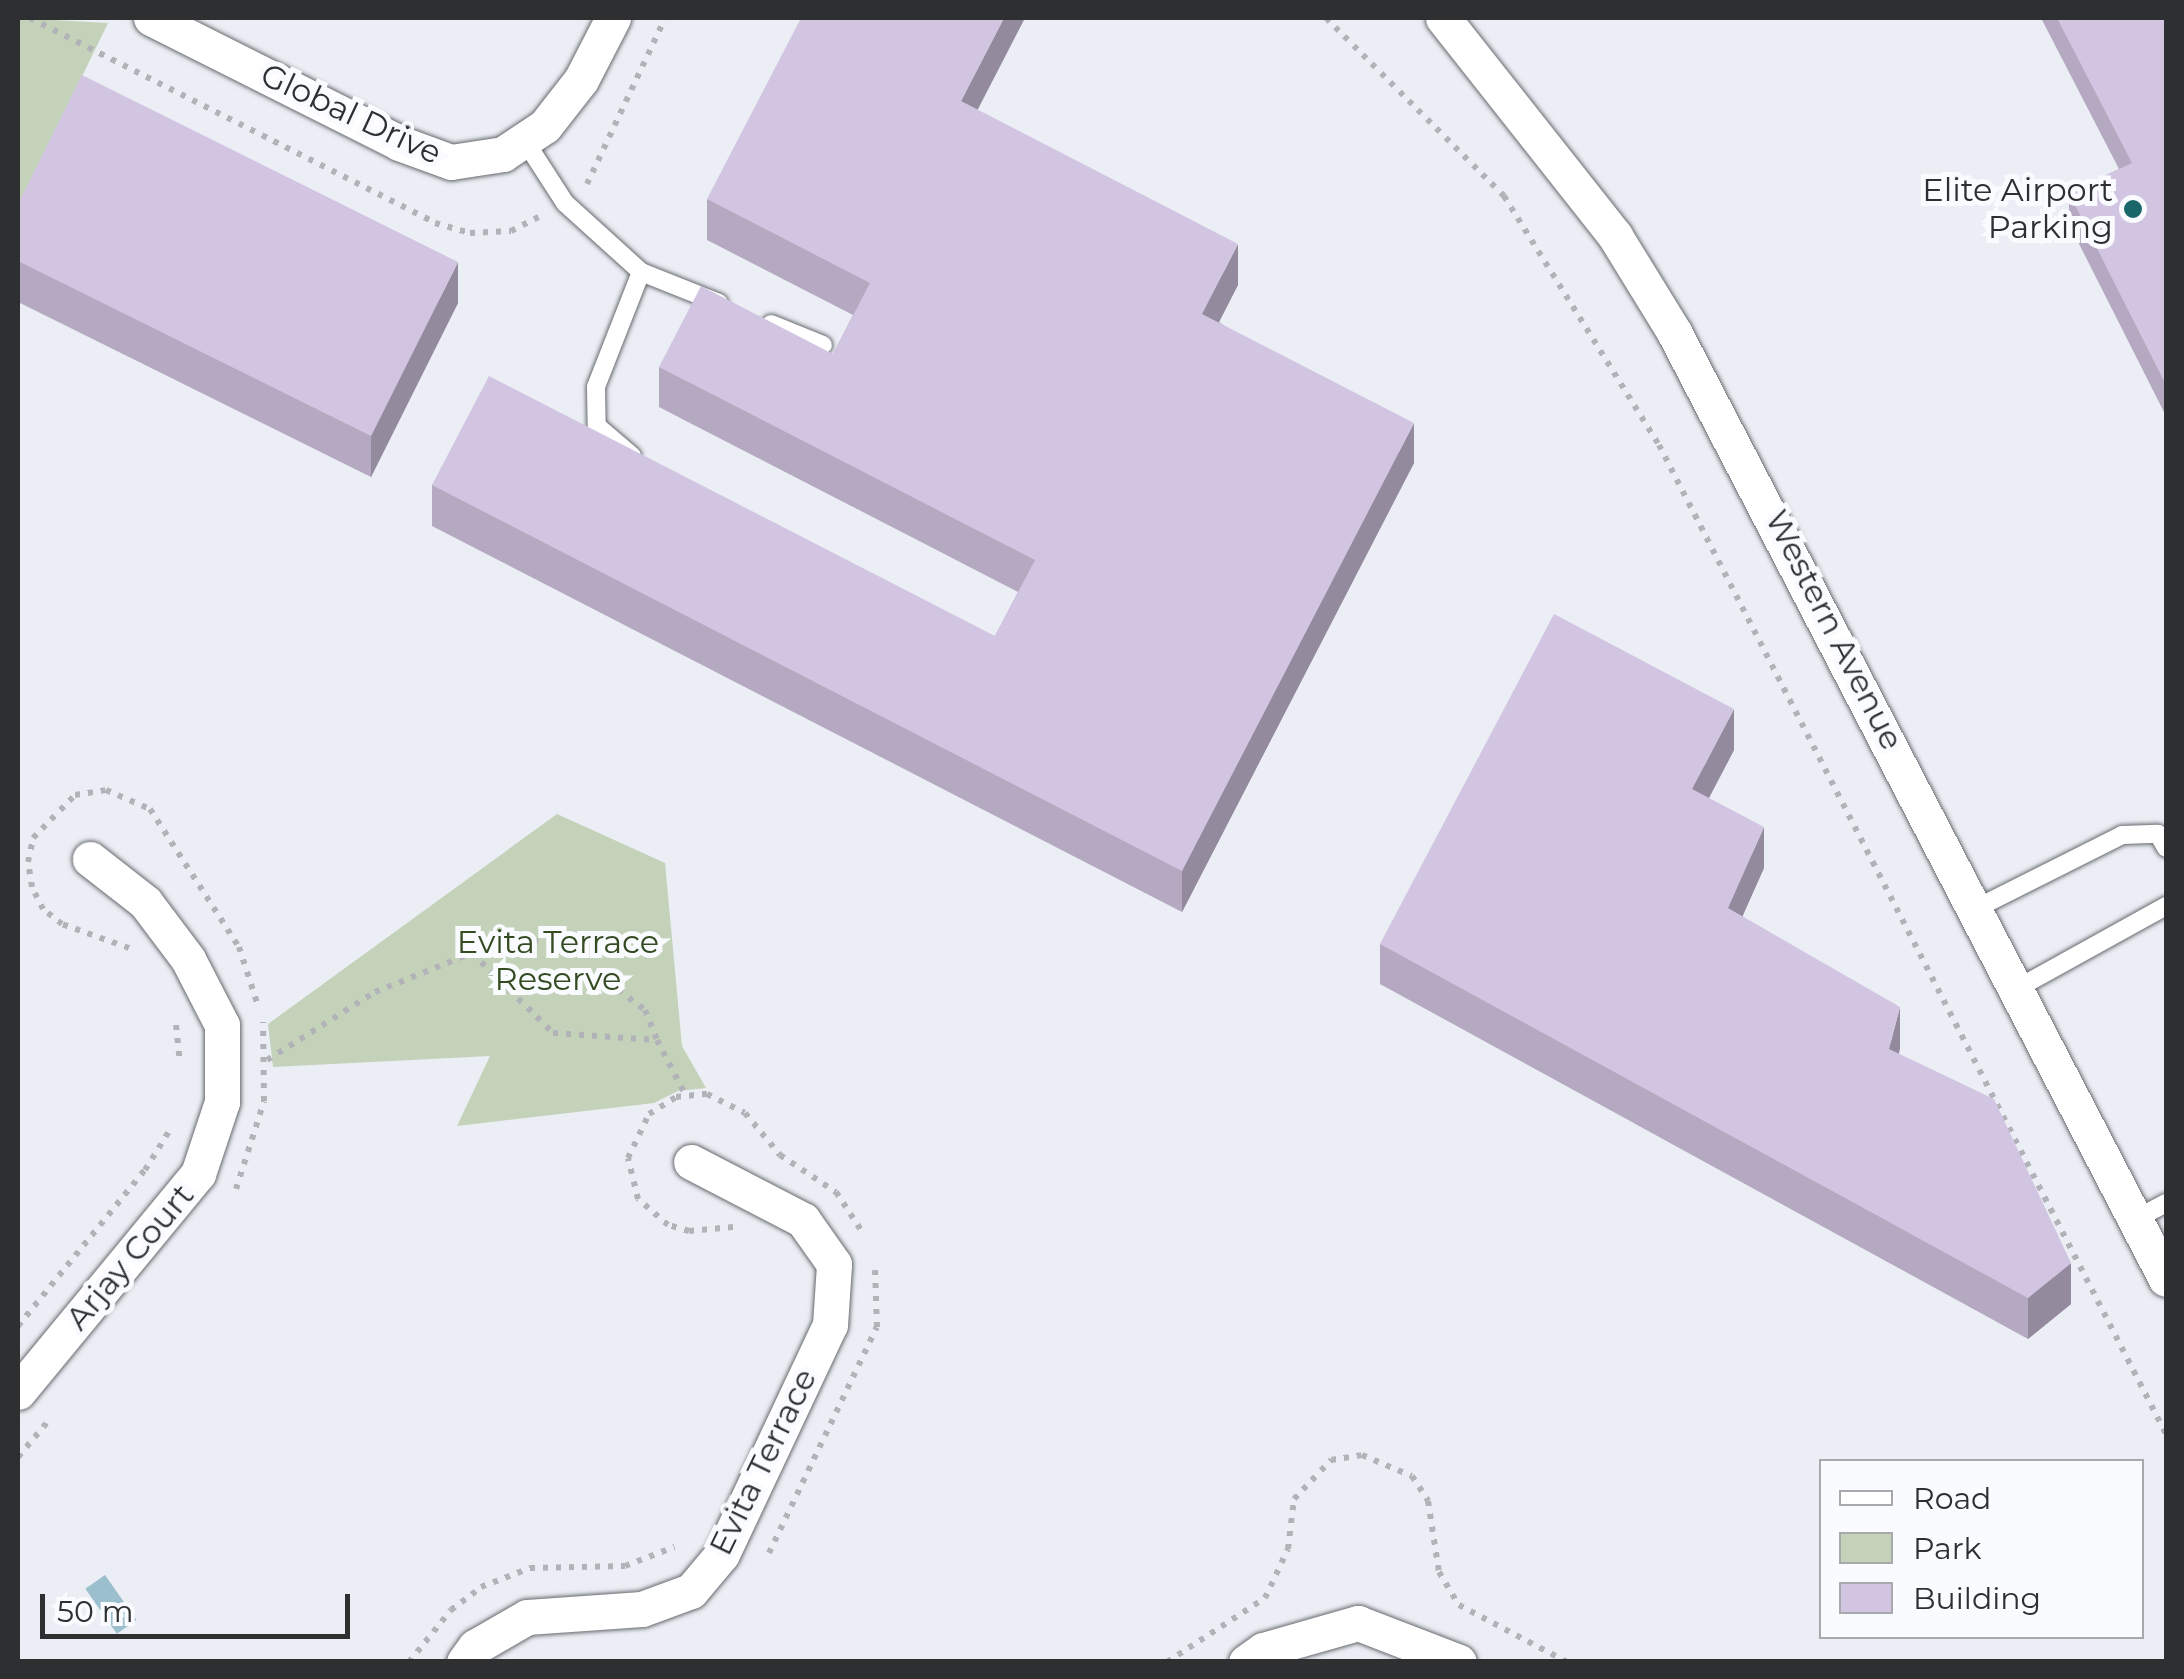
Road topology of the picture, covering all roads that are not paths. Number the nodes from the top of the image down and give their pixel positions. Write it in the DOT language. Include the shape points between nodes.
graph roads {
  1 [pos="152,18"];
  2 [pos="612,18"];
  3 [pos="1442,18"];
  4 [pos="525,141"];
  5 [pos="640,272"];
  6 [pos="732,308"];
  7 [pos="750,316"];
  8 [pos="822,345"];
  9 [pos="655,470"];
  10 [pos="2166,848"];
  11 [pos="90,859"];
  12 [pos="2166,906"];
  13 [pos="1977,908"];
  14 [pos="2018,988"];
  15 [pos="691,1162"];
  16 [pos="2151,1211"];
  17 [pos="2166,1279"];
  18 [pos="18,1392"];
  19 [pos="464,1662"];
  20 [pos="1246,1662"];
  21 [pos="1459,1662"];
  1 -- 4 [label="street, Global Drive" via="423,154 477,162"];
  2 -- 4 [label="street, Global Drive" via="565,103"];
  3 -- 13 [label="street, Western Avenue" via="1616,236 1674,332"];
  4 -- 5 [label="lane" via="565,203"];
  5 -- 6 [label="lane"];
  5 -- 9 [label="lane" via="596,387 597,426"];
  7 -- 8 [label="lane"];
  10 -- 13 [label="lane" via="2158,834 2122,835"];
  11 -- 18 [label="street, Arjay Court" via="144,902 188,959 222,1026 222,1102 198,1174"];
  12 -- 14 [label="lane"];
  13 -- 14 [label="street, Western Avenue"];
  14 -- 16 [label="street, Western Avenue"];
  15 -- 19 [label="street, Evita Terrace" via="802,1220 834,1264 830,1324 722,1554 691,1591 642,1609 528,1617 475,1647"];
  16 -- 17 [label="street, Western Avenue"];
  20 -- 21 [label="street" via="1262,1650 1358,1623"];
}
